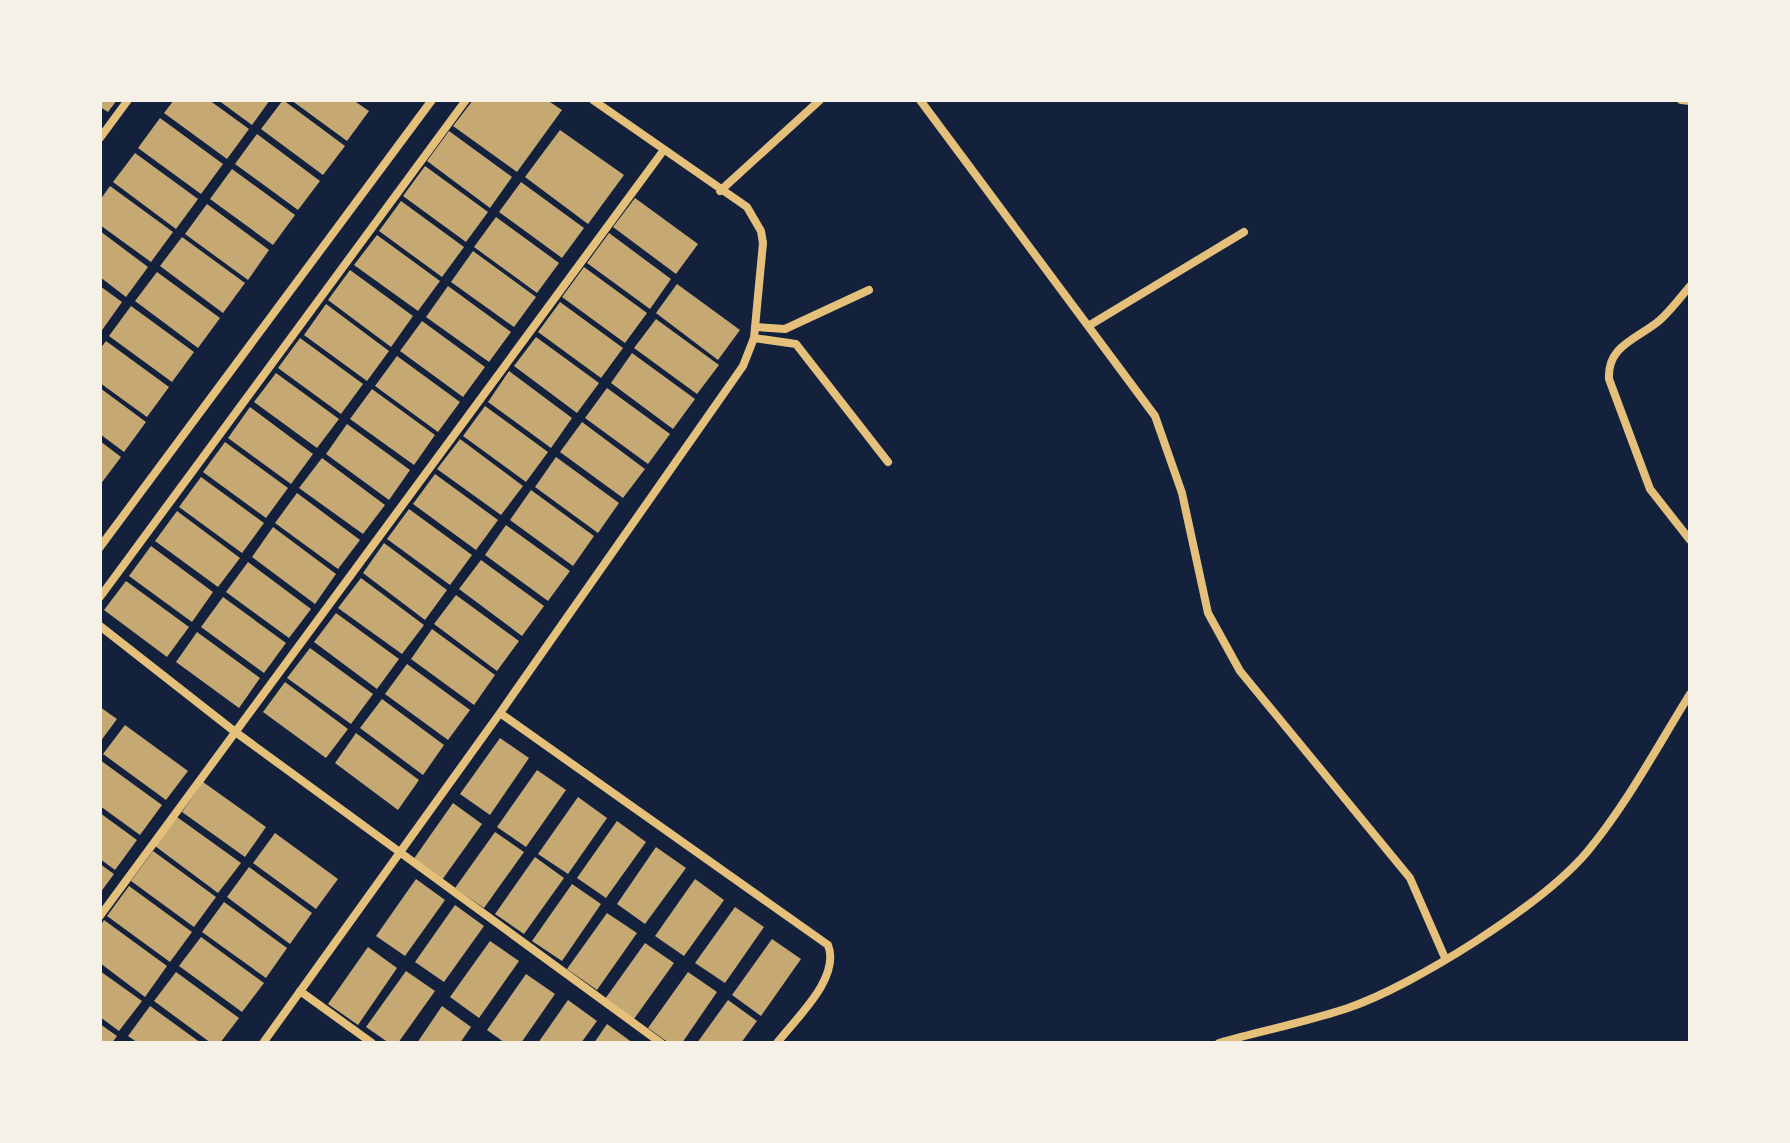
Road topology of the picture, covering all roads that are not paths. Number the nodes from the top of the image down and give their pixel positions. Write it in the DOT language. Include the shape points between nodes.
graph roads {
  1 [pos="128,100"];
  2 [pos="432,100"];
  3 [pos="466,100"];
  4 [pos="593,100"];
  5 [pos="820,100"];
  6 [pos="920,100"];
  7 [pos="1681,100"];
  8 [pos="1690,101"];
  9 [pos="100,138"];
  10 [pos="663,151"];
  11 [pos="720,191"];
  12 [pos="1244,232"];
  13 [pos="1690,286"];
  14 [pos="869,290"];
  15 [pos="1090,325"];
  16 [pos="755,327"];
  17 [pos="754,338"];
  18 [pos="888,462"];
  19 [pos="1690,540"];
  20 [pos="100,547"];
  21 [pos="100,597"];
  22 [pos="100,626"];
  23 [pos="1690,694"];
  24 [pos="500,713"];
  25 [pos="234,731"];
  26 [pos="399,851"];
  27 [pos="100,916"];
  28 [pos="1445,958"];
  29 [pos="300,991"];
  30 [pos="263,1043"];
  31 [pos="372,1043"];
  32 [pos="661,1043"];
  33 [pos="777,1043"];
  34 [pos="1219,1043"];
  1 -- 9 [label="street"];
  2 -- 20 [label="street"];
  3 -- 21 [label="street"];
  4 -- 10 [label="street"];
  5 -- 11 [label="street"];
  6 -- 15 [label="street"];
  7 -- 8 [label="street"];
  10 -- 11 [label="street"];
  10 -- 25 [label="street"];
  11 -- 16 [label="street" via="747,207 761,231"];
  12 -- 15 [label="street"];
  13 -- 19 [label="street" via="1671,310 1608,362 1609,379 1650,489"];
  14 -- 16 [label="street" via="785,329"];
  15 -- 28 [label="street" via="1155,416 1182,493 1208,613 1240,671 1410,878"];
  16 -- 17 [label="street"];
  17 -- 18 [label="street" via="796,344"];
  17 -- 24 [label="street" via="743,366"];
  22 -- 25 [label="street"];
  23 -- 28 [label="street" via="1620,808 1551,890"];
  24 -- 26 [label="street"];
  24 -- 33 [label="street" via="828,945 828,976"];
  25 -- 26 [label="street"];
  25 -- 27 [label="street"];
  26 -- 29 [label="street"];
  26 -- 32 [label="street"];
  28 -- 34 [label="street" via="1349,1007"];
  29 -- 30 [label="street"];
  29 -- 31 [label="street"];
}
